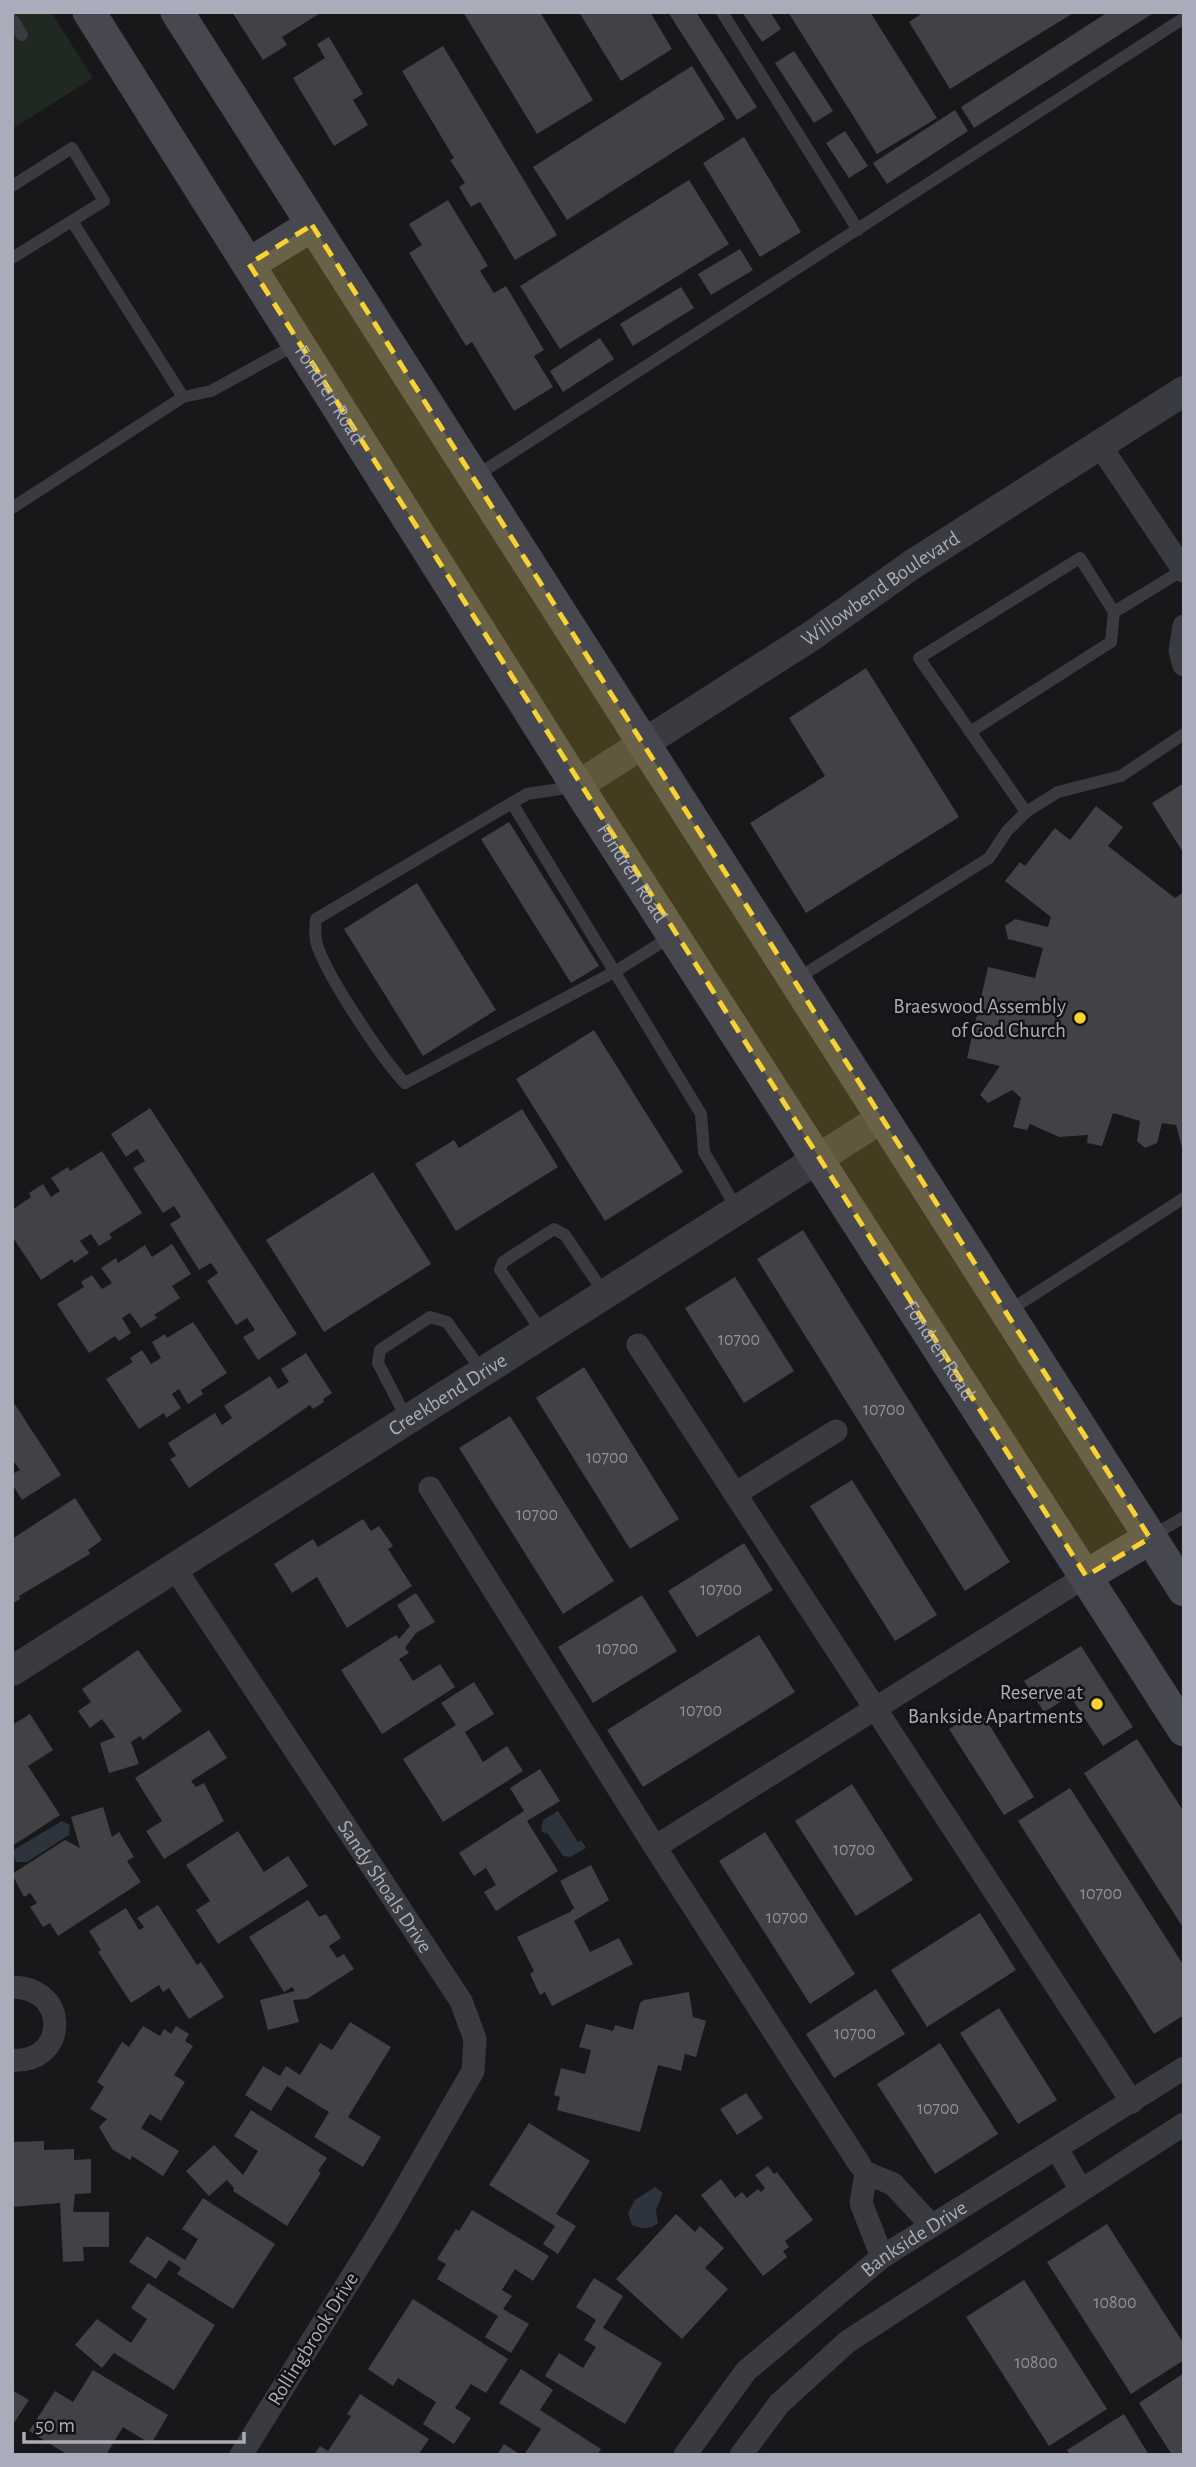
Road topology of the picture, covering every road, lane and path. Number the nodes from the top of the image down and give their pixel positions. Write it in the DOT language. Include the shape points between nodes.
graph roads {
  1 [pos="89,12"];
  2 [pos="177,12"];
  3 [pos="722,12"];
  4 [pos="1184,18"];
  5 [pos="12,19"];
  6 [pos="22,35"];
  7 [pos="12,186"];
  8 [pos="72,221"];
  9 [pos="312,225"];
  10 [pos="858,230"];
  11 [pos="12,258"];
  12 [pos="249,264"];
  13 [pos="299,343"];
  14 [pos="1184,391"];
  15 [pos="183,397"];
  16 [pos="1099,444"];
  17 [pos="473,478"];
  18 [pos="12,508"];
  19 [pos="1183,570"];
  20 [pos="1114,612"];
  21 [pos="1184,626"];
  22 [pos="1184,665"];
  23 [pos="970,732"];
  24 [pos="1184,734"];
  25 [pos="642,745"];
  26 [pos="577,786"];
  27 [pos="512,803"];
  28 [pos="1026,812"];
  29 [pos="674,935"];
  30 [pos="616,971"];
  31 [pos="795,981"];
  32 [pos="882,1118"];
  33 [pos="818,1157"];
  34 [pos="1184,1198"];
  35 [pos="737,1209"];
  36 [pos="604,1293"];
  37 [pos="1007,1313"];
  38 [pos="542,1332"];
  39 [pos="638,1345"];
  40 [pos="482,1371"];
  41 [pos="407,1419"];
  42 [pos="836,1432"];
  43 [pos="430,1488"];
  44 [pos="735,1494"];
  45 [pos="1184,1517"];
  46 [pos="1150,1538"];
  47 [pos="174,1567"];
  48 [pos="1086,1576"];
  49 [pos="1184,1590"];
  50 [pos="12,1671"];
  51 [pos="874,1709"];
  52 [pos="1184,1730"];
  53 [pos="655,1847"];
  54 [pos="12,1987"];
  55 [pos="12,2060"];
  56 [pos="1184,2068"];
  57 [pos="1132,2102"];
  58 [pos="1184,2124"];
  59 [pos="1057,2149"];
  60 [pos="863,2169"];
  61 [pos="1081,2190"];
  62 [pos="386,2222"];
  63 [pos="932,2226"];
  64 [pos="882,2257"];
  65 [pos="241,2455"];
  66 [pos="685,2455"];
  67 [pos="741,2455"];
  1 -- 12 [label="main road, Fondren Road"];
  2 -- 9 [label="main road"];
  3 -- 10 [label="lane"];
  4 -- 10 [label="lane"];
  5 -- 6 [label="lane"];
  7 -- 8 [label="lane" via="72,148 104,201"];
  8 -- 11 [label="lane"];
  8 -- 15 [label="lane"];
  9 -- 12 [label="main road"];
  9 -- 17 [label="main road"];
  10 -- 17 [label="lane"];
  12 -- 13 [label="main road, Fondren Road"];
  13 -- 15 [label="lane" via="211,391"];
  13 -- 26 [label="main road, Fondren Road"];
  14 -- 16 [label="street, Willowbend Boulevard"];
  15 -- 18 [label="lane"];
  16 -- 19 [label="street"];
  16 -- 25 [label="street, Willowbend Boulevard"];
  17 -- 25 [label="main road"];
  19 -- 20 [label="lane"];
  20 -- 23 [label="lane" via="1111,642"];
  20 -- 23 [label="lane" via="1080,558 919,658"];
  21 -- 22 [label="street" via="1180,650"];
  23 -- 28 [label="lane"];
  24 -- 28 [label="lane" via="1121,776 1058,792"];
  25 -- 26 [label="street, Willowbend Boulevard"];
  25 -- 31 [label="main road"];
  26 -- 27 [label="lane" via="527,794"];
  26 -- 29 [label="main road, Fondren Road"];
  27 -- 30 [label="lane"];
  27 -- 30 [label="lane" via="316,919 317,942 325,963 405,1083"];
  28 -- 31 [label="lane" via="989,858"];
  29 -- 30 [label="lane"];
  29 -- 33 [label="main road, Fondren Road"];
  30 -- 35 [label="lane" via="701,1114 704,1152"];
  31 -- 32 [label="main road"];
  32 -- 33 [label="street, Creekbend Drive"];
  32 -- 37 [label="main road"];
  33 -- 35 [label="street, Creekbend Drive"];
  33 -- 48 [label="main road, Fondren Road"];
  34 -- 37 [label="lane"];
  35 -- 36 [label="street, Creekbend Drive"];
  36 -- 38 [label="street, Creekbend Drive"];
  36 -- 38 [label="lane" via="565,1234 554,1229 503,1262 500,1270"];
  37 -- 46 [label="main road"];
  38 -- 40 [label="street, Creekbend Drive"];
  39 -- 44 [label="street"];
  40 -- 41 [label="street, Creekbend Drive"];
  40 -- 41 [label="lane" via="447,1322 430,1317 380,1350 378,1363"];
  41 -- 47 [label="street, Creekbend Drive"];
  42 -- 44 [label="street"];
  43 -- 53 [label="street"];
  44 -- 51 [label="street"];
  45 -- 46 [label="lane"];
  46 -- 48 [label="main road"];
  46 -- 49 [label="main road"];
  47 -- 50 [label="street, Creekbend Drive"];
  47 -- 62 [label="street, Sandy Shoals Drive" via="461,2001 475,2039 473,2071"];
  48 -- 51 [label="street"];
  48 -- 52 [label="main road, Fondren Road"];
  51 -- 53 [label="street"];
  51 -- 57 [label="street"];
  53 -- 60 [label="street"];
  54 -- 55 [label="street" via="37,1992 53,2011 55,2023 53,2036 37,2055"];
  56 -- 57 [label="street, Bankside Drive"];
  57 -- 59 [label="street, Bankside Drive"];
  58 -- 61 [label="street"];
  59 -- 61 [label="street"];
  59 -- 63 [label="street, Bankside Drive"];
  60 -- 63 [label="street" via="893,2184"];
  60 -- 64 [label="street" via="861,2203"];
  61 -- 67 [label="street" via="847,2342 779,2404"];
  62 -- 65 [label="street, Rollingbrook Drive"];
  63 -- 64 [label="street, Bankside Drive"];
  64 -- 66 [label="street, Bankside Drive" via="746,2371"];
}
